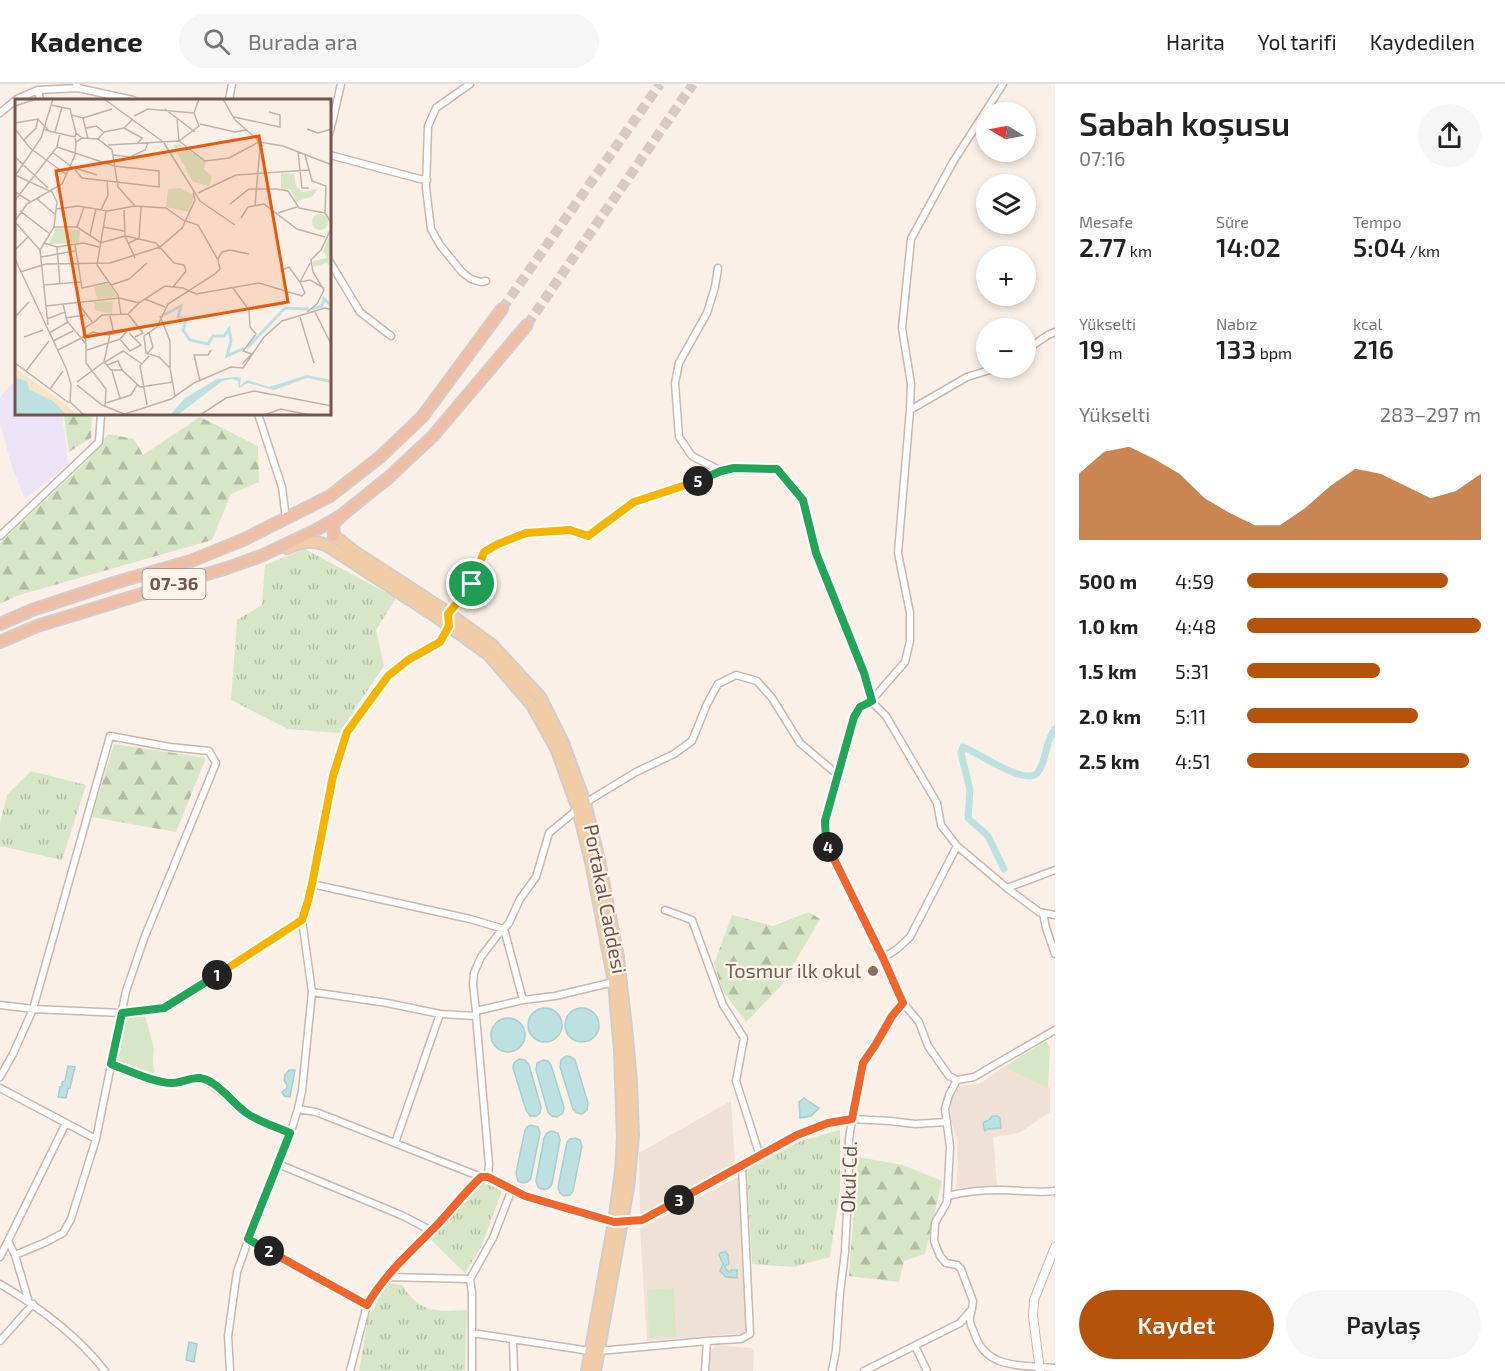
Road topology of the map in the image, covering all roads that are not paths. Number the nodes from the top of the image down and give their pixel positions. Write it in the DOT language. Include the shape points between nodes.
graph roads {
  1 [pos="45,84"];
  2 [pos="232,84"];
  3 [pos="341,84"];
  4 [pos="470,84"];
  5 [pos="1003,84"];
  6 [pos="77,86"];
  7 [pos="38,90"];
  8 [pos="17,99"];
  9 [pos="40,99"];
  10 [pos="129,99"];
  11 [pos="229,99"];
  12 [pos="15,101"];
  13 [pos="0,113"];
  14 [pos="332,123"];
  15 [pos="332,156"];
  16 [pos="427,180"];
  17 [pos="332,265"];
  18 [pos="718,268"];
  19 [pos="486,281"];
  20 [pos="502,309"];
  21 [pos="527,325"];
  22 [pos="1055,332"];
  23 [pos="391,336"];
  24 [pos="1036,343"];
  25 [pos="976,374"];
  26 [pos="910,410"];
  27 [pos="101,416"];
  28 [pos="259,416"];
  29 [pos="721,471"];
  30 [pos="342,515"];
  31 [pos="286,519"];
  32 [pos="0,536"];
  33 [pos="334,536"];
  34 [pos="261,556"];
  35 [pos="448,614"];
  36 [pos="0,624"];
  37 [pos="449,626"];
  38 [pos="0,642"];
  39 [pos="872,701"];
  40 [pos="838,775"];
  41 [pos="582,806"];
  42 [pos="957,846"];
  43 [pos="1055,870"];
  44 [pos="312,884"];
  45 [pos="1007,888"];
  46 [pos="664,910"];
  47 [pos="1043,913"];
  48 [pos="1055,915"];
  49 [pos="302,920"];
  50 [pos="504,929"];
  51 [pos="1055,954"];
  52 [pos="883,958"];
  53 [pos="618,981"];
  54 [pos="312,992"];
  55 [pos="524,1000"];
  56 [pos="903,1003"];
  57 [pos="0,1005"];
  58 [pos="33,1009"];
  59 [pos="122,1013"];
  60 [pos="440,1014"];
  61 [pos="476,1014"];
  62 [pos="1055,1030"];
  63 [pos="3,1064"];
  64 [pos="111,1064"];
  65 [pos="0,1077"];
  66 [pos="957,1080"];
  67 [pos="0,1088"];
  68 [pos="298,1109"];
  69 [pos="852,1119"];
  70 [pos="947,1122"];
  71 [pos="66,1123"];
  72 [pos="290,1133"];
  73 [pos="96,1139"];
  74 [pos="395,1143"];
  75 [pos="760,1156"];
  76 [pos="278,1164"];
  77 [pos="742,1166"];
  78 [pos="484,1177"];
  79 [pos="512,1189"];
  80 [pos="1055,1191"];
  81 [pos="947,1196"];
  82 [pos="618,1222"];
  83 [pos="432,1231"];
  84 [pos="248,1239"];
  85 [pos="8,1241"];
  86 [pos="1055,1247"];
  87 [pos="15,1255"];
  88 [pos="0,1257"];
  89 [pos="387,1277"];
  90 [pos="470,1279"];
  91 [pos="0,1284"];
  92 [pos="31,1302"];
  93 [pos="367,1305"];
  94 [pos="972,1309"];
  95 [pos="472,1333"];
  96 [pos="513,1340"];
  97 [pos="0,1341"];
  98 [pos="707,1341"];
  99 [pos="915,1346"];
  100 [pos="595,1351"];
  101 [pos="1055,1368"];
  102 [pos="1040,1369"];
  103 [pos="105,1371"];
  104 [pos="230,1371"];
  105 [pos="350,1371"];
  106 [pos="472,1371"];
  107 [pos="514,1371"];
  108 [pos="587,1371"];
  109 [pos="595,1371"];
  110 [pos="705,1371"];
  111 [pos="832,1371"];
  112 [pos="864,1371"];
  113 [pos="927,1371"];
  1 -- 7 [label="street"];
  2 -- 11 [label="street"];
  3 -- 14 [label="street"];
  4 -- 16 [label="street" via="436,108 428,126"];
  5 -- 26 [label="street" via="953,162 912,239 902,328 911,384"];
  6 -- 7 [label="street"];
  6 -- 10 [label="street"];
  7 -- 8 [label="street"];
  7 -- 9 [label="street"];
  12 -- 13 [label="street"];
  15 -- 16 [label="street"];
  16 -- 19 [label="street" via="431,229 440,245 462,272 471,279"];
  17 -- 23 [label="street" via="360,312"];
  18 -- 29 [label="street" via="708,313 679,363 675,383 679,436 692,456"];
  20 -- 31 [label="highway, 07-36" via="422,417 330,496"];
  21 -- 30 [label="highway, 07-36" via="433,436"];
  22 -- 24 [label="street"];
  25 -- 26 [label="street"];
  26 -- 39 [label="street" via="898,554 910,614 910,641 905,662"];
  27 -- 32 [label="street" via="99,442"];
  28 -- 31 [label="street" via="282,487"];
  29 -- 35 [label="street" via="634,502 588,536 570,530 526,533 491,548 484,552 472,584"];
  29 -- 39 [label="street" via="777,469 803,500 816,553"];
  30 -- 33 [label="highway" via="333,524"];
  30 -- 34 [label="highway, 07-36"];
  31 -- 36 [label="highway, 07-36" via="190,561 32,610"];
  33 -- 35 [label="main road, Portakal Caddesi"];
  34 -- 37 [label="main road, Portakal Caddesi" via="316,541"];
  34 -- 38 [label="highway, 07-36" via="37,626"];
  35 -- 37 [label="street"];
  35 -- 41 [label="main road, Portakal Caddesi" via="492,645 540,698 563,743"];
  37 -- 41 [label="main road, Portakal Caddesi" via="488,654 532,705"];
  37 -- 44 [label="street" via="440,642 388,676 347,732 333,776"];
  39 -- 40 [label="street" via="860,707 854,717"];
  39 -- 42 [label="street" via="886,716 937,803 941,825"];
  40 -- 41 [label="street" via="800,743 757,681 736,675 718,684 692,741"];
  40 -- 52 [label="street" via="825,821 826,843"];
  41 -- 50 [label="street" via="549,833 536,877"];
  41 -- 53 [label="main road, Portakal Caddesi" via="599,860 618,957"];
  42 -- 45 [label="street"];
  42 -- 52 [label="street" via="910,937"];
  43 -- 45 [label="street"];
  44 -- 49 [label="street"];
  44 -- 50 [label="street"];
  45 -- 47 [label="street"];
  46 -- 75 [label="street" via="692,920 723,1005 744,1038 736,1081"];
  47 -- 48 [label="street"];
  47 -- 51 [label="street"];
  49 -- 54 [label="street"];
  49 -- 59 [label="street" via="164,1008"];
  50 -- 55 [label="street"];
  50 -- 61 [label="street" via="481,957 474,973"];
  52 -- 56 [label="street"];
  53 -- 55 [label="street"];
  53 -- 82 [label="main road, Portakal Caddesi" via="631,1083 633,1136 628,1188"];
  54 -- 60 [label="street"];
  54 -- 68 [label="street"];
  55 -- 61 [label="street"];
  56 -- 66 [label="street" via="919,1022 928,1046"];
  56 -- 69 [label="street, Okul Cd." via="863,1063"];
  57 -- 58 [label="street"];
  58 -- 59 [label="street"];
  58 -- 59 [label="street" via="110,736 209,751 216,763 145,936"];
  58 -- 63 [label="street" via="13,1054"];
  59 -- 64 [label="street"];
  60 -- 61 [label="street"];
  60 -- 74 [label="street"];
  61 -- 78 [label="street" via="489,1164"];
  62 -- 66 [label="street" via="974,1077"];
  63 -- 65 [label="street"];
  64 -- 72 [label="street" via="172,1084 200,1078 218,1088 249,1116"];
  64 -- 73 [label="street"];
  66 -- 70 [label="street" via="945,1109"];
  67 -- 71 [label="street"];
  68 -- 72 [label="street"];
  68 -- 74 [label="street"];
  69 -- 70 [label="street" via="915,1124"];
  69 -- 75 [label="street" via="797,1135"];
  69 -- 111 [label="street, Okul Cd." via="845,1252"];
  70 -- 81 [label="street"];
  71 -- 73 [label="street"];
  71 -- 85 [label="street"];
  72 -- 76 [label="street"];
  73 -- 87 [label="street" via="71,1220 63,1233"];
  74 -- 78 [label="street"];
  75 -- 77 [label="street"];
  76 -- 83 [label="street"];
  76 -- 84 [label="street"];
  77 -- 82 [label="street" via="642,1220"];
  77 -- 98 [label="street" via="750,1334 741,1340"];
  78 -- 79 [label="street"];
  78 -- 83 [label="street"];
  79 -- 82 [label="street"];
  79 -- 90 [label="street" via="493,1238"];
  80 -- 81 [label="street" via="975,1191"];
  81 -- 94 [label="street" via="935,1223 934,1241 946,1263 961,1269 973,1301"];
  82 -- 100 [label="main road, Portakal Caddesi"];
  83 -- 89 [label="street"];
  84 -- 93 [label="street"];
  84 -- 104 [label="street" via="237,1272 231,1314"];
  85 -- 87 [label="street"];
  85 -- 88 [label="street"];
  86 -- 102 [label="street" via="1034,1300"];
  87 -- 92 [label="street"];
  89 -- 90 [label="street"];
  89 -- 93 [label="street"];
  90 -- 95 [label="street"];
  91 -- 92 [label="street"];
  92 -- 97 [label="street"];
  92 -- 103 [label="street" via="68,1331"];
  93 -- 105 [label="street"];
  94 -- 99 [label="street" via="960,1323"];
  94 -- 102 [label="street" via="969,1319 985,1353 1006,1364"];
  95 -- 96 [label="street"];
  95 -- 106 [label="street"];
  96 -- 100 [label="street"];
  96 -- 107 [label="street"];
  98 -- 100 [label="street"];
  98 -- 110 [label="street"];
  99 -- 112 [label="street"];
  99 -- 113 [label="street"];
  100 -- 108 [label="main road, Portakal Caddesi"];
  100 -- 109 [label="main road, Portakal Caddesi"];
  101 -- 102 [label="street"];
}
